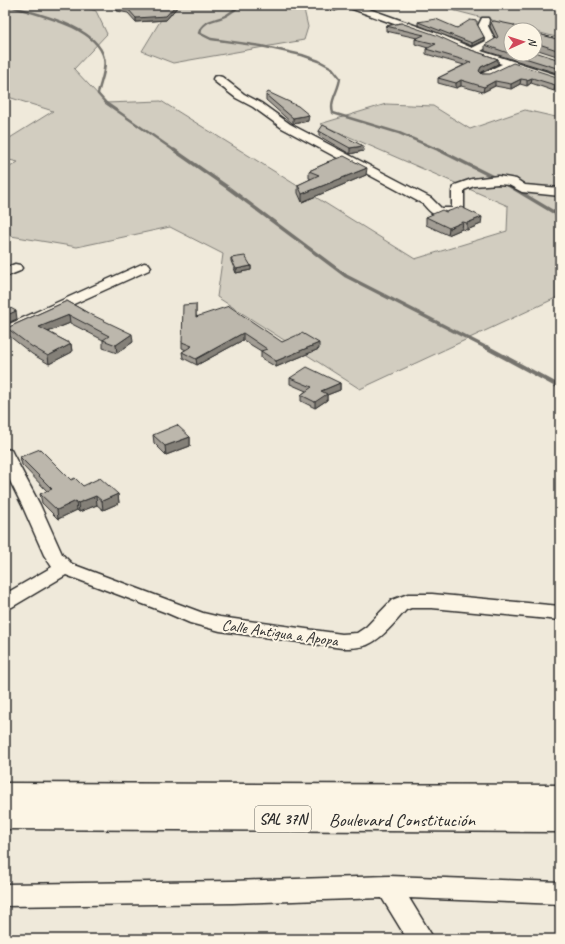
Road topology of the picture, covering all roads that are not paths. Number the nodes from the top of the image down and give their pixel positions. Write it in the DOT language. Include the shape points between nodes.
graph roads {
  1 [pos="350,5"];
  2 [pos="485,20"];
  3 [pos="473,51"];
  4 [pos="510,64"];
  5 [pos="485,76"];
  6 [pos="218,79"];
  7 [pos="560,79"];
  8 [pos="560,192"];
  9 [pos="144,267"];
  10 [pos="5,331"];
  11 [pos="5,454"];
  12 [pos="65,568"];
  13 [pos="5,602"];
  14 [pos="560,613"];
  15 [pos="5,795"];
  16 [pos="560,797"];
  17 [pos="5,817"];
  18 [pos="560,820"];
  19 [pos="389,887"];
  20 [pos="560,893"];
  21 [pos="5,895"];
  22 [pos="421,939"];
  1 -- 3 [label="street" via="439,36"];
  2 -- 3 [label="street" via="483,26 491,42"];
  3 -- 4 [label="street"];
  4 -- 5 [label="street"];
  4 -- 7 [label="street"];
  6 -- 8 [label="street" via="286,126 428,201 437,211 458,210 459,188 487,180 506,181 522,188"];
  9 -- 10 [label="street"];
  11 -- 12 [label="street" via="53,555"];
  12 -- 13 [label="street"];
  12 -- 14 [label="street, Calle Antigua a Apopa" via="197,618 220,624 342,641 361,640 373,632 400,605 408,601"];
  15 -- 16 [label="highway, Boulevard Constitución / SAL 37N"];
  17 -- 18 [label="highway, Boulevard Constitución / SAL 37N"];
  19 -- 20 [label="street"];
  19 -- 21 [label="street"];
  19 -- 22 [label="street"];
}
